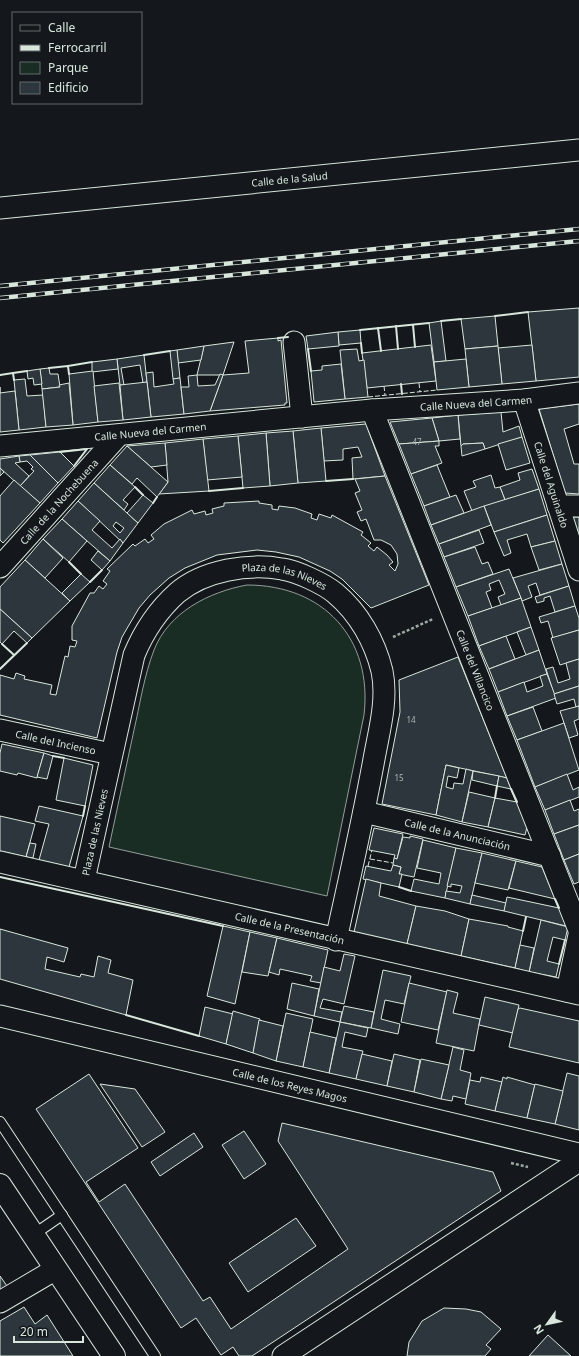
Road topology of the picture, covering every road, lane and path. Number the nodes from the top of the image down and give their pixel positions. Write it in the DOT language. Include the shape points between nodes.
graph roads {
  1 [pos="579,150"];
  2 [pos="0,208"];
  3 [pos="294,342"];
  4 [pos="579,394"];
  5 [pos="524,400"];
  6 [pos="372,410"];
  7 [pos="302,417"];
  8 [pos="118,436"];
  9 [pos="0,446"];
  10 [pos="558,506"];
  11 [pos="579,506"];
  12 [pos="0,567"];
  13 [pos="579,570"];
  14 [pos="452,610"];
  15 [pos="375,645"];
  16 [pos="0,730"];
  17 [pos="110,754"];
  18 [pos="364,812"];
  19 [pos="550,856"];
  20 [pos="0,862"];
  21 [pos="84,880"];
  22 [pos="579,930"];
  23 [pos="579,935"];
  24 [pos="336,940"];
  25 [pos="573,992"];
  26 [pos="0,1016"];
  27 [pos="0,1122"];
  28 [pos="579,1154"];
  29 [pos="579,1161"];
  30 [pos="0,1185"];
  31 [pos="62,1215"];
  32 [pos="33,1235"];
  33 [pos="56,1269"];
  34 [pos="0,1302"];
  35 [pos="114,1356"];
  36 [pos="155,1356"];
  37 [pos="283,1356"];
  1 -- 2 [label="street, Calle de la Salud"];
  3 -- 7 [label="street"];
  4 -- 5 [label="street, Calle Nueva del Carmen"];
  5 -- 6 [label="street, Calle Nueva del Carmen"];
  5 -- 10 [label="street, Calle del Aguinaldo"];
  6 -- 7 [label="street, Calle Nueva del Carmen"];
  6 -- 14 [label="street, Calle del Villancico"];
  7 -- 8 [label="street, Calle Nueva del Carmen"];
  8 -- 9 [label="street, Calle Nueva del Carmen"];
  8 -- 12 [label="street, Calle de la Nochebuena"];
  10 -- 11 [label="street"];
  10 -- 13 [label="street, Calle del Aguinaldo"];
  14 -- 15 [label="path"];
  14 -- 19 [label="street, Calle del Villancico"];
  15 -- 17 [label="street, Plaza de las Nieves" via="357,616 335,593 308,578 283,569 255,567 232,569 204,577 178,592 160,610 144,632 134,655"];
  15 -- 18 [label="street, Plaza de las Nieves" via="385,695"];
  16 -- 17 [label="street, Calle del Incienso"];
  17 -- 21 [label="street, Plaza de las Nieves"];
  18 -- 19 [label="street, Calle de la Anunciación"];
  18 -- 24 [label="street, Plaza de las Nieves"];
  19 -- 22 [label="street, Calle del Villancico"];
  20 -- 21 [label="street, Calle de la Presentación"];
  21 -- 24 [label="street, Calle de la Presentación"];
  23 -- 25 [label="street"];
  24 -- 25 [label="street, Calle de la Presentación"];
  26 -- 28 [label="street, Calle de los Reyes Magos"];
  27 -- 31 [label="lane"];
  29 -- 37 [label="street"];
  30 -- 32 [label="street"];
  31 -- 32 [label="lane"];
  31 -- 36 [label="lane"];
  32 -- 33 [label="street"];
  33 -- 34 [label="street"];
  33 -- 35 [label="street"];
}
